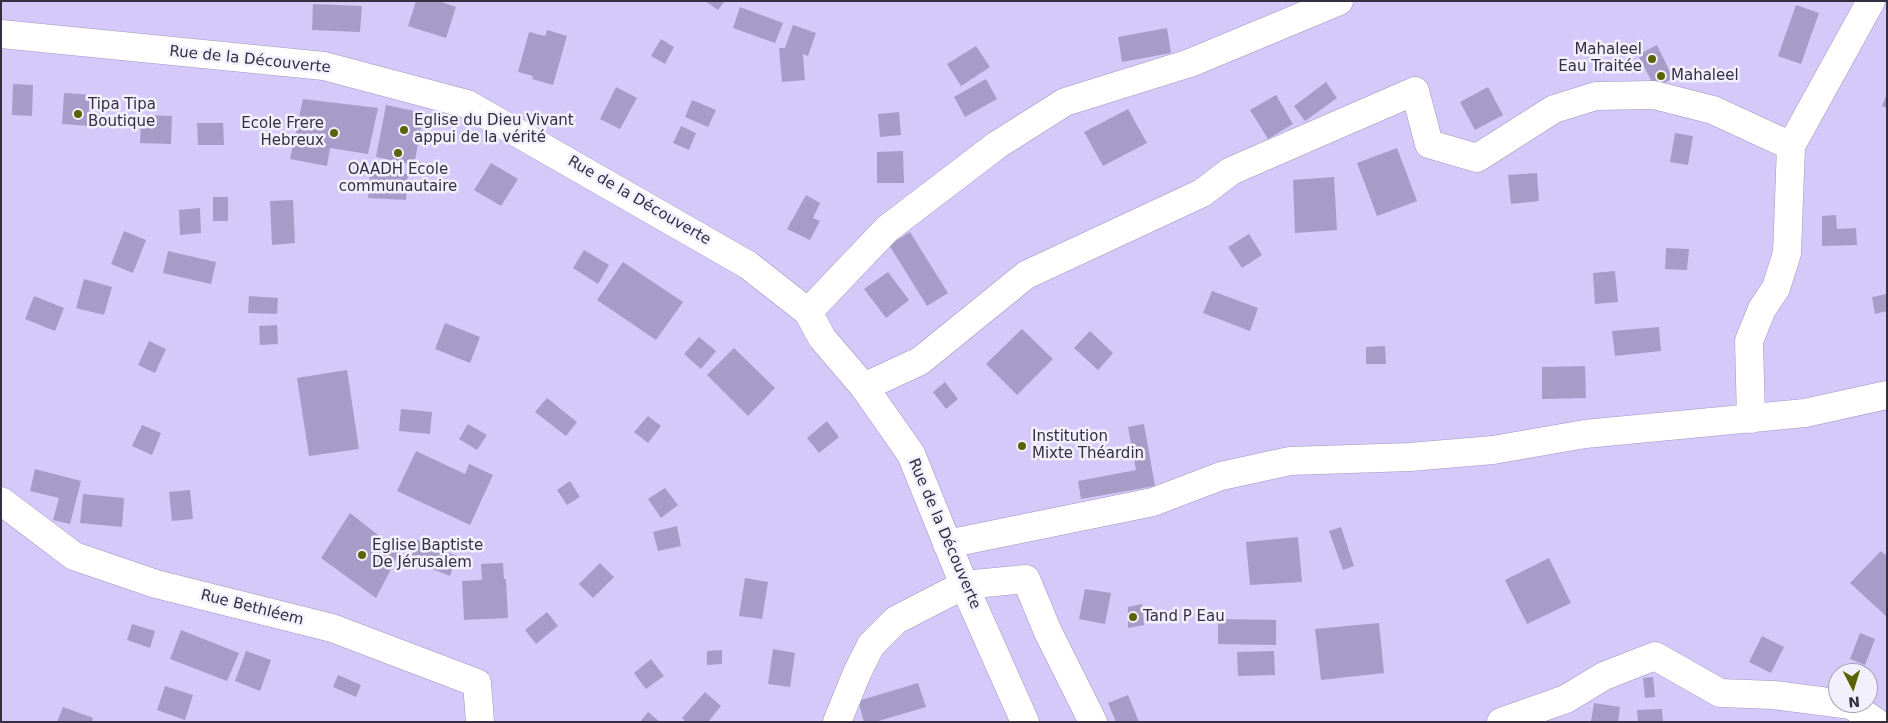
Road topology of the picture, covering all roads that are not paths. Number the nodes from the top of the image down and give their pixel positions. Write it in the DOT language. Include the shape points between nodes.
graph roads {
  1 [pos="1339,1"];
  2 [pos="1871,1"];
  3 [pos="1,34"];
  4 [pos="1791,146"];
  5 [pos="808,312"];
  6 [pos="864,387"];
  7 [pos="1887,395"];
  8 [pos="1751,419"];
  9 [pos="1,501"];
  10 [pos="946,544"];
  11 [pos="964,585"];
  12 [pos="480,722"];
  13 [pos="836,722"];
  14 [pos="1025,722"];
  15 [pos="1093,722"];
  16 [pos="1500,722"];
  17 [pos="1876,722"];
  1 -- 5 [label="street" via="1190,64 1065,102 997,145 887,230"];
  2 -- 4 [label="street"];
  3 -- 5 [label="street, Rue de la Découverte" via="324,66 467,104 748,265"];
  4 -- 6 [label="street" via="1713,110 1671,99 1654,95 1596,96 1554,108 1477,158 1429,144 1414,91 1230,171 1202,193 1026,275 920,361"];
  4 -- 8 [label="street" via="1787,253 1776,288 1762,309 1749,341"];
  5 -- 6 [label="street, Rue de la Découverte" via="822,338"];
  6 -- 10 [label="street, Rue de la Découverte" via="911,454"];
  7 -- 8 [label="street" via="1806,413"];
  8 -- 10 [label="street" via="1585,434 1484,450 1410,457 1290,462 1221,476 1153,502"];
  9 -- 12 [label="street, Rue Bethléem" via="74,556 156,584 332,628 476,683"];
  10 -- 11 [label="street, Rue de la Découverte"];
  11 -- 13 [label="street" via="896,620 871,645"];
  11 -- 14 [label="street, Rue de la Découverte"];
  11 -- 15 [label="street" via="1026,579 1048,632"];
  16 -- 17 [label="street" via="1566,699 1604,676 1655,656 1720,693 1774,695 1852,705"];
}
